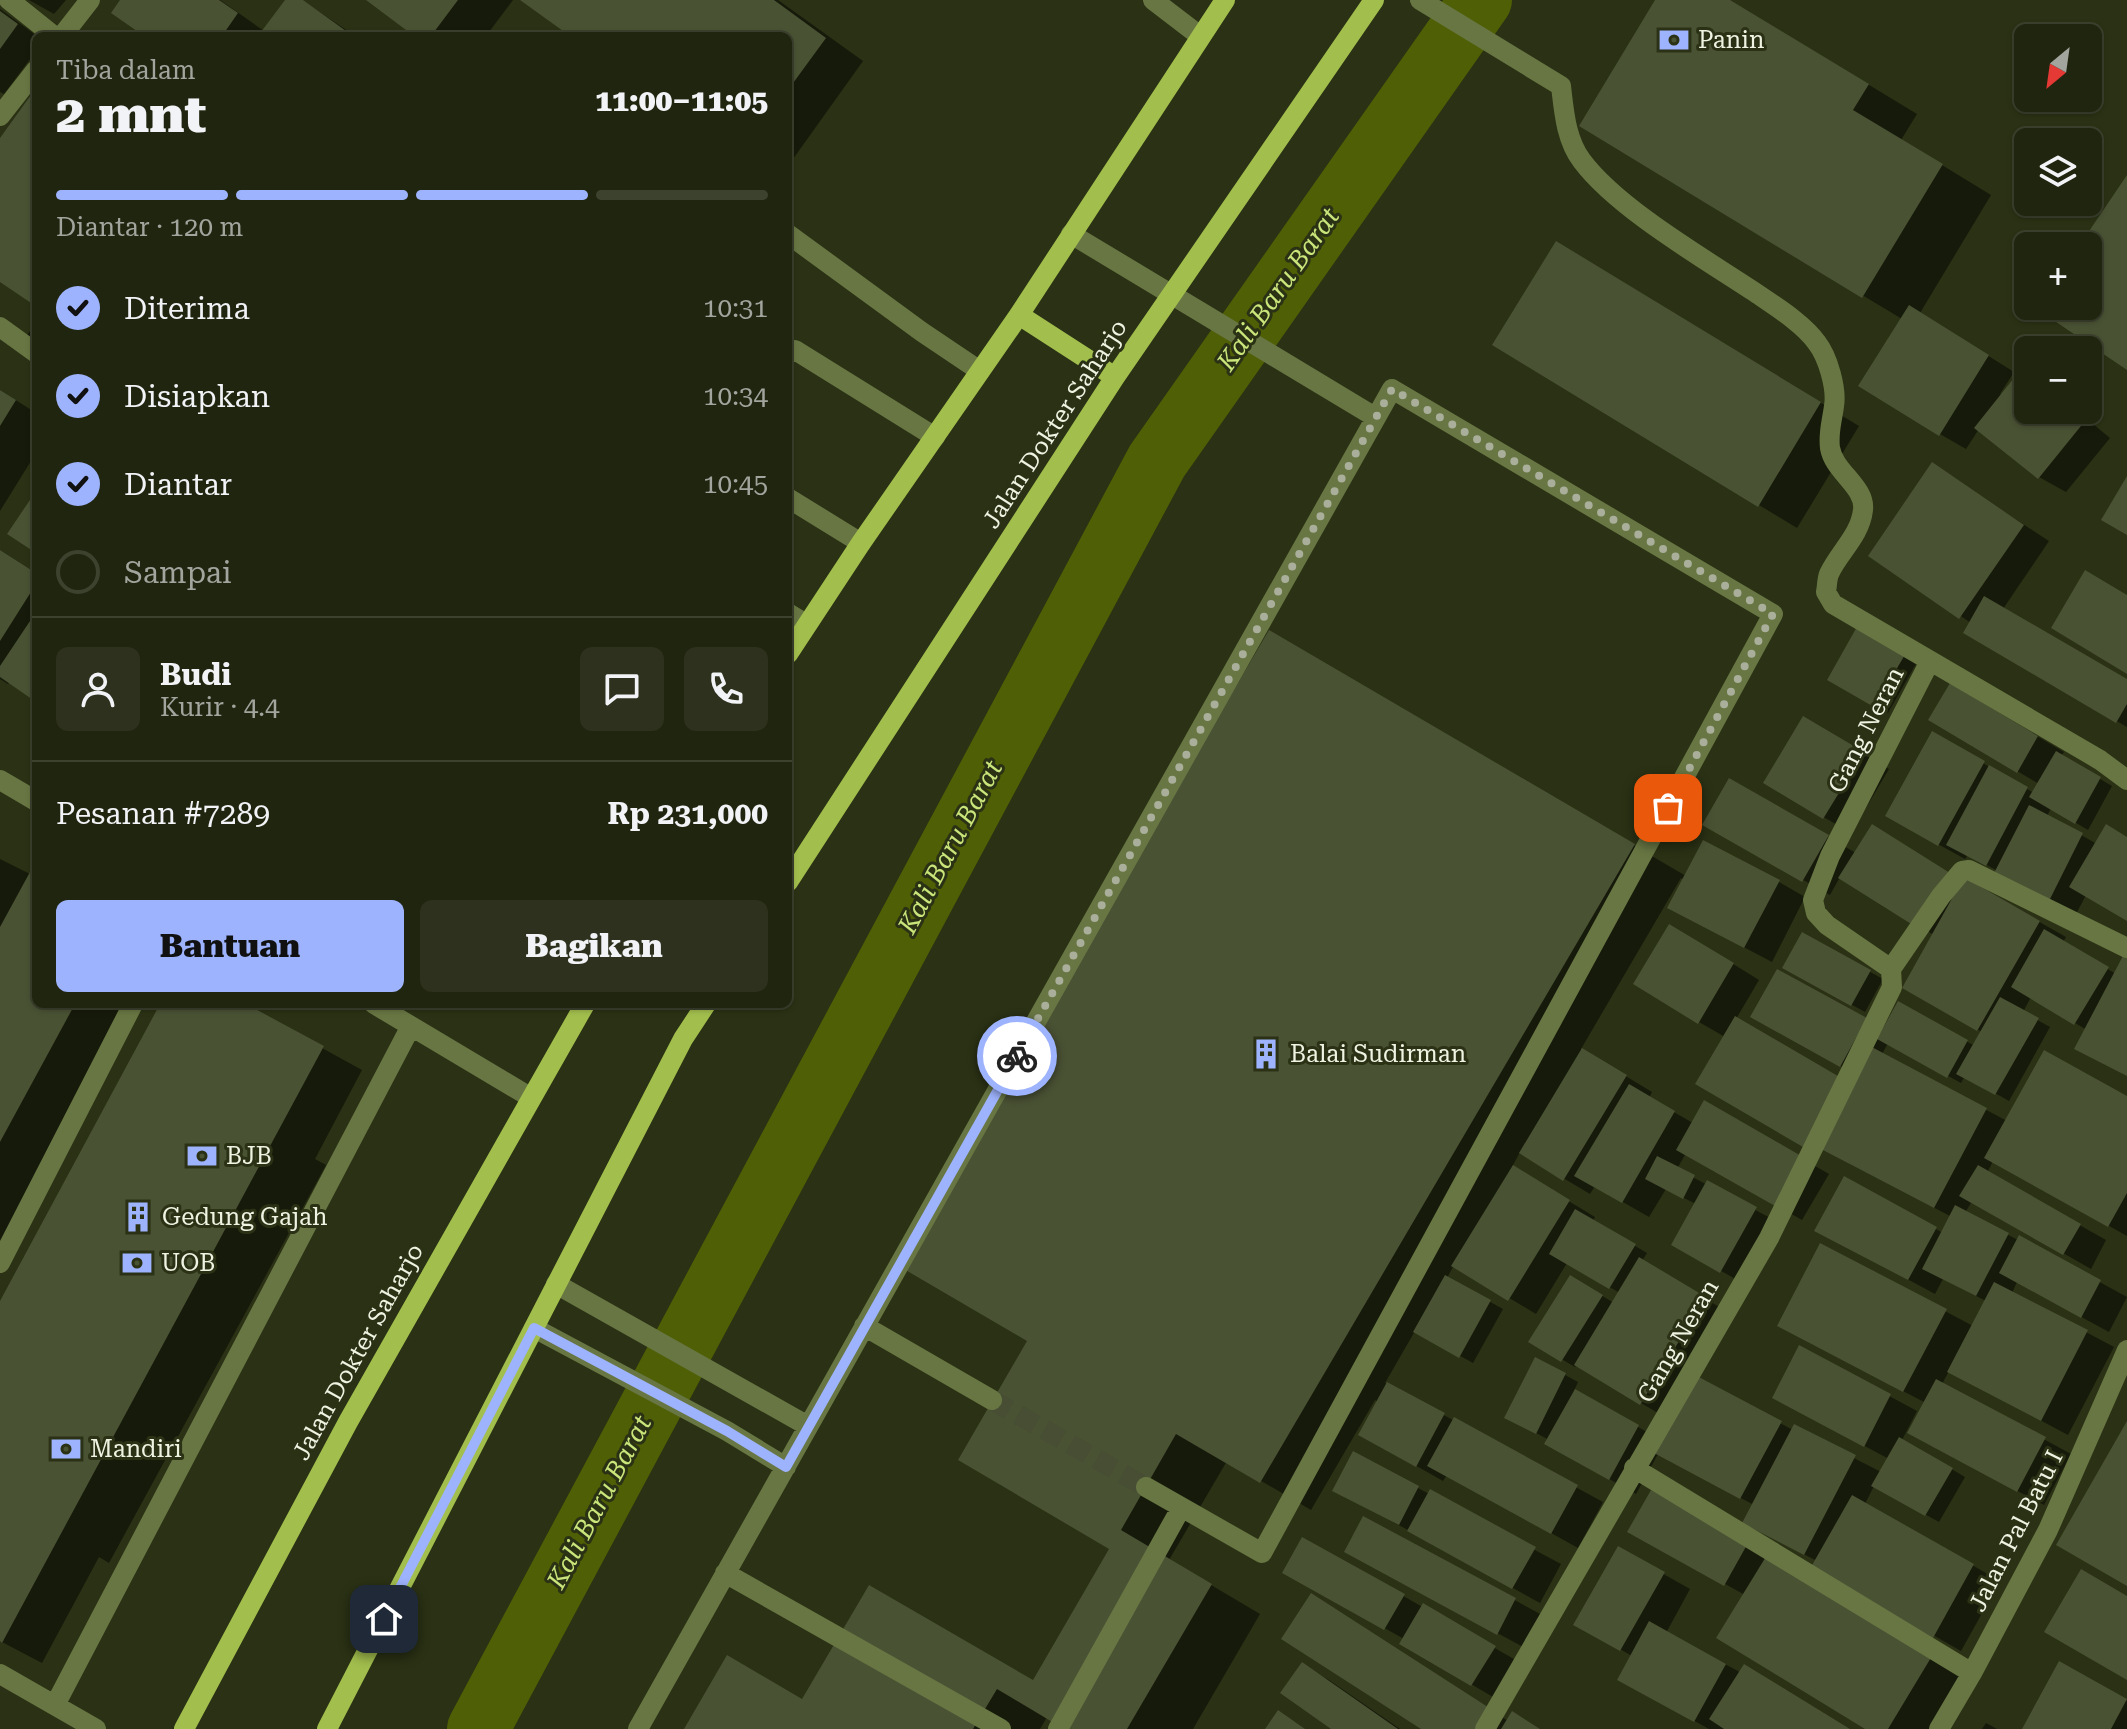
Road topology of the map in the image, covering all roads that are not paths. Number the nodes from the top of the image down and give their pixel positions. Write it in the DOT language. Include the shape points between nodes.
graph roads {
  1 [pos="9,0"];
  2 [pos="90,0"];
  3 [pos="1153,0"];
  4 [pos="1225,0"];
  5 [pos="1374,0"];
  6 [pos="1420,0"];
  7 [pos="49,32"];
  8 [pos="65,32"];
  9 [pos="1200,36"];
  10 [pos="32,75"];
  11 [pos="0,116"];
  12 [pos="1071,234"];
  13 [pos="792,237"];
  14 [pos="1171,295"];
  15 [pos="1019,315"];
  16 [pos="0,327"];
  17 [pos="32,350"];
  18 [pos="792,351"];
  19 [pos="980,371"];
  20 [pos="1115,377"];
  21 [pos="1375,417"];
  22 [pos="935,437"];
  23 [pos="792,500"];
  24 [pos="861,543"];
  25 [pos="797,619"];
  26 [pos="792,638"];
  27 [pos="1930,661"];
  28 [pos="0,780"];
  29 [pos="2127,780"];
  30 [pos="32,799"];
  31 [pos="792,876"];
  32 [pos="2127,948"];
  33 [pos="1891,969"];
  34 [pos="131,1008"];
  35 [pos="381,1008"];
  36 [pos="583,1008"];
  37 [pos="703,1008"];
  38 [pos="411,1026"];
  39 [pos="530,1097"];
  40 [pos="0,1263"];
  41 [pos="556,1284"];
  42 [pos="864,1326"];
  43 [pos="534,1328"];
  44 [pos="2127,1350"];
  45 [pos="2121,1379"];
  46 [pos="992,1400"];
  47 [pos="808,1426"];
  48 [pos="786,1467"];
  49 [pos="1634,1468"];
  50 [pos="1146,1487"];
  51 [pos="1181,1508"];
  52 [pos="725,1573"];
  53 [pos="1972,1673"];
  54 [pos="0,1674"];
  55 [pos="55,1705"];
  56 [pos="96,1729"];
  57 [pos="184,1729"];
  58 [pos="327,1729"];
  59 [pos="638,1729"];
  60 [pos="1001,1729"];
  61 [pos="1058,1729"];
  62 [pos="1485,1729"];
  63 [pos="1939,1729"];
  1 -- 7 [label="street"];
  2 -- 8 [label="street"];
  3 -- 9 [label="street"];
  4 -- 9 [label="main road"];
  5 -- 14 [label="main road, Jalan Dokter Saharjo"];
  6 -- 27 [label="street" via="1561,86 1566,127 1582,160 1653,224 1782,311 1817,343 1835,404 1828,428 1831,452 1863,501 1863,513 1829,575 1826,592 1833,604"];
  9 -- 12 [label="main road"];
  10 -- 11 [label="street"];
  12 -- 14 [label="street"];
  12 -- 15 [label="main road"];
  13 -- 19 [label="street"];
  14 -- 20 [label="main road, Jalan Dokter Saharjo"];
  14 -- 21 [label="street"];
  15 -- 19 [label="main road"];
  15 -- 20 [label="main road"];
  16 -- 17 [label="street"];
  18 -- 22 [label="street"];
  19 -- 22 [label="main road"];
  20 -- 31 [label="main road, Jalan Dokter Saharjo"];
  21 -- 42 [label="street"];
  21 -- 51 [label="street" via="1392,389 1773,614 1262,1553"];
  22 -- 24 [label="main road"];
  23 -- 24 [label="street"];
  24 -- 25 [label="main road"];
  25 -- 26 [label="main road"];
  27 -- 29 [label="street"];
  27 -- 33 [label="street, Gang Neran" via="1830,856 1813,900 1827,925"];
  28 -- 30 [label="street"];
  32 -- 33 [label="street, Gang Neran" via="1969,870 1962,871 1941,896"];
  33 -- 49 [label="street, Gang Neran" via="1892,987 1769,1238"];
  34 -- 40 [label="street"];
  35 -- 38 [label="street"];
  36 -- 39 [label="main road, Jalan Dokter Saharjo"];
  37 -- 41 [label="main road"];
  38 -- 39 [label="street"];
  38 -- 55 [label="street"];
  39 -- 57 [label="main road, Jalan Dokter Saharjo"];
  41 -- 43 [label="main road"];
  41 -- 47 [label="street"];
  42 -- 46 [label="street"];
  42 -- 47 [label="street"];
  43 -- 48 [label="street"];
  43 -- 58 [label="main road"];
  44 -- 45 [label="street, Jalan Pal Batu I"];
  45 -- 53 [label="street, Jalan Pal Batu I"];
  47 -- 48 [label="street"];
  48 -- 52 [label="street"];
  49 -- 53 [label="street"];
  49 -- 62 [label="street, Gang Neran"];
  50 -- 51 [label="street"];
  51 -- 61 [label="street"];
  52 -- 59 [label="street"];
  52 -- 60 [label="street"];
  53 -- 63 [label="street, Jalan Pal Batu I"];
  54 -- 55 [label="street"];
  55 -- 56 [label="street"];
}
